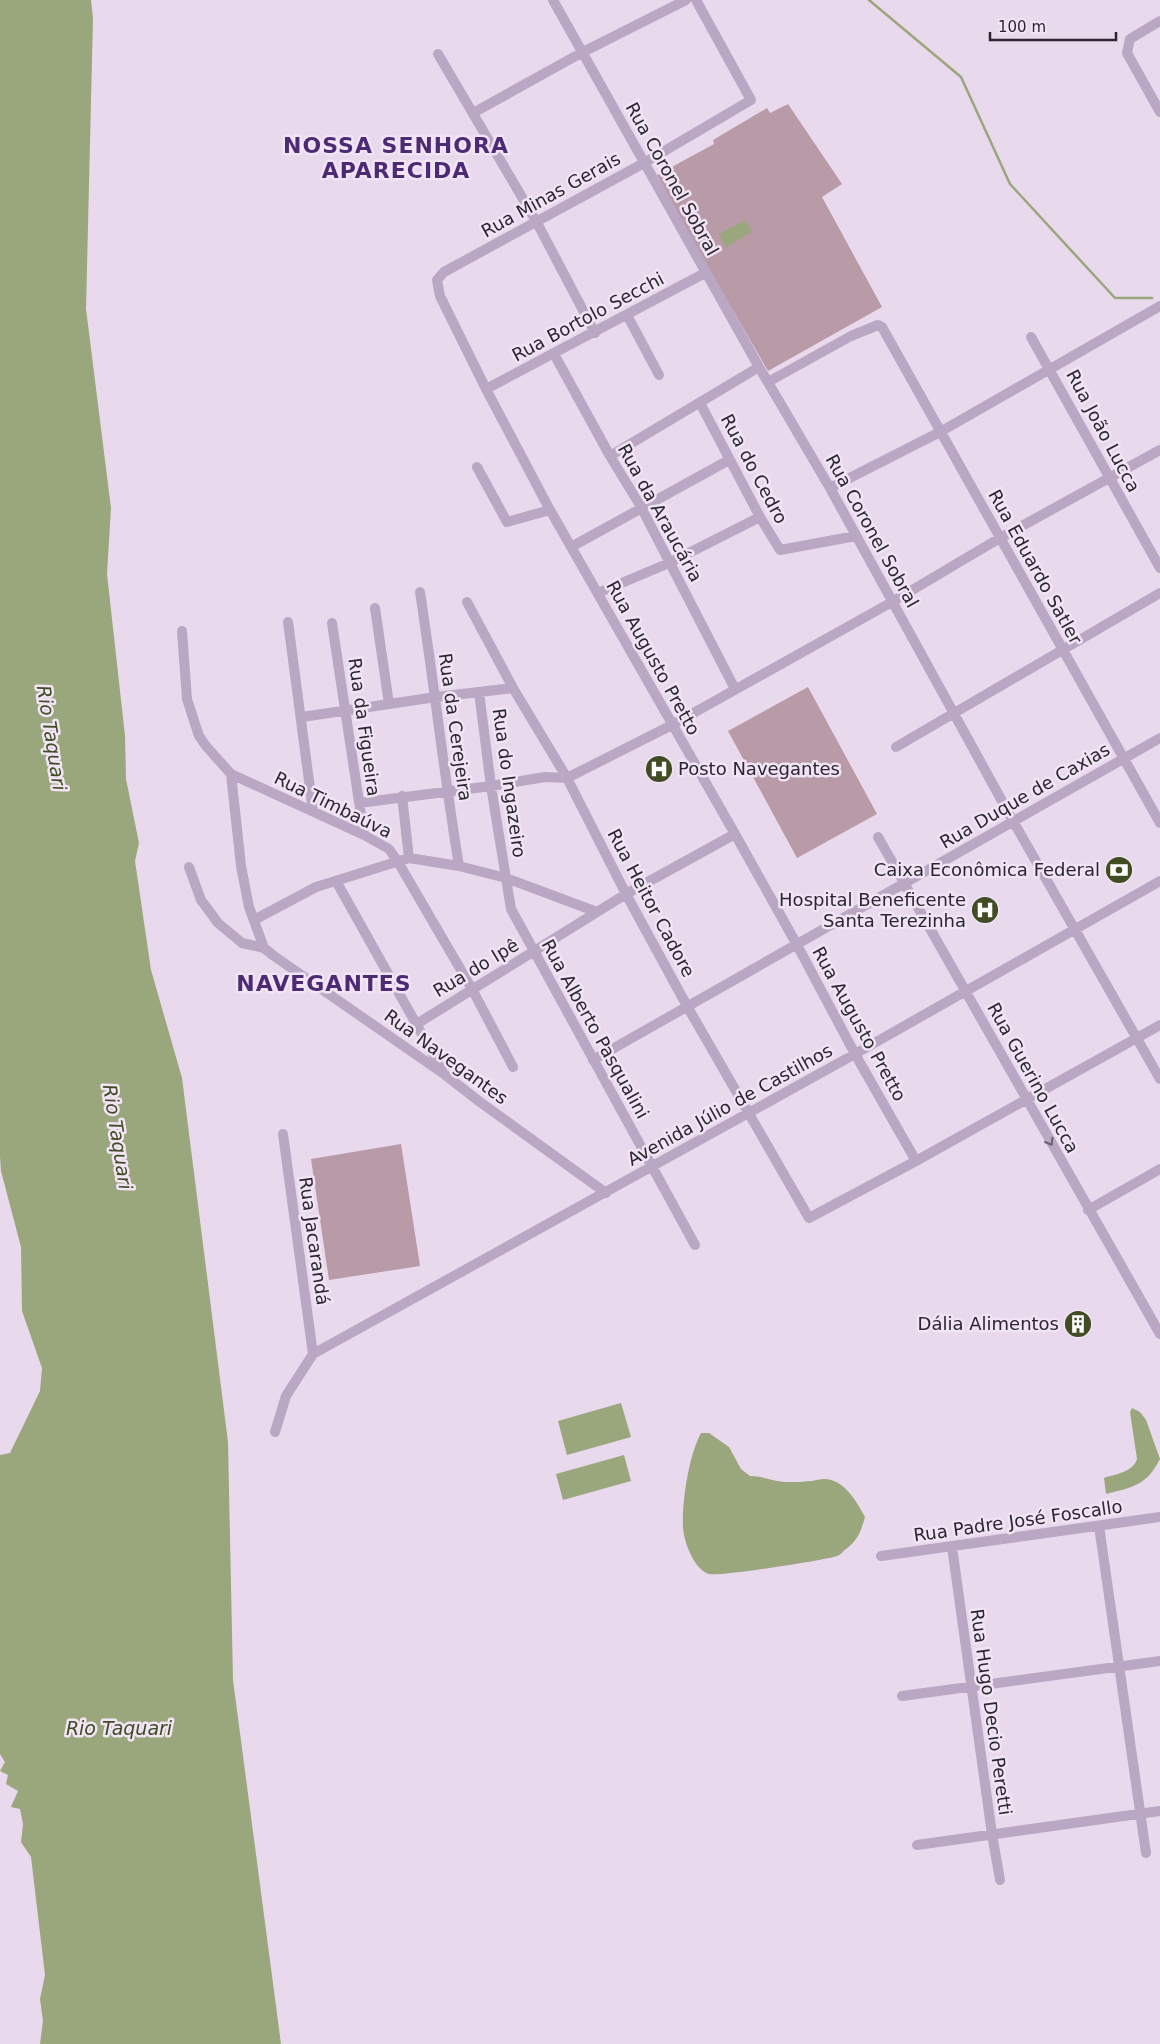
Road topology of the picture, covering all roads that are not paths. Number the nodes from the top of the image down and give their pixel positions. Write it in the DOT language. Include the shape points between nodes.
graph roads {
  1 [pos="553,0"];
  2 [pos="686,0"];
  3 [pos="696,0"];
  4 [pos="1160,21"];
  5 [pos="583,52"];
  6 [pos="438,54"];
  7 [pos="1160,112"];
  8 [pos="473,113"];
  9 [pos="644,163"];
  10 [pos="536,221"];
  11 [pos="444,272"];
  12 [pos="705,273"];
  13 [pos="1160,306"];
  14 [pos="627,315"];
  15 [pos="595,333"];
  16 [pos="1031,337"];
  17 [pos="554,354"];
  18 [pos="758,367"];
  19 [pos="1051,369"];
  20 [pos="659,375"];
  21 [pos="768,382"];
  22 [pos="486,389"];
  23 [pos="700,403"];
  24 [pos="940,432"];
  25 [pos="1160,450"];
  26 [pos="610,456"];
  27 [pos="729,460"];
  28 [pos="477,467"];
  29 [pos="1110,480"];
  30 [pos="830,488"];
  31 [pos="641,508"];
  32 [pos="550,510"];
  33 [pos="760,517"];
  34 [pos="856,536"];
  35 [pos="1000,538"];
  36 [pos="571,547"];
  37 [pos="670,564"];
  38 [pos="1160,568"];
  39 [pos="420,592"];
  40 [pos="598,593"];
  41 [pos="1160,593"];
  42 [pos="467,602"];
  43 [pos="892,602"];
  44 [pos="375,608"];
  45 [pos="288,622"];
  46 [pos="332,623"];
  47 [pos="182,631"];
  48 [pos="1062,648"];
  49 [pos="514,688"];
  50 [pos="735,689"];
  51 [pos="480,692"];
  52 [pos="436,697"];
  53 [pos="389,704"];
  54 [pos="346,711"];
  55 [pos="954,714"];
  56 [pos="302,717"];
  57 [pos="672,725"];
  58 [pos="1160,738"];
  59 [pos="896,747"];
  60 [pos="1122,758"];
  61 [pos="231,774"];
  62 [pos="567,778"];
  63 [pos="491,786"];
  64 [pos="446,791"];
  65 [pos="402,796"];
  66 [pos="359,802"];
  67 [pos="312,811"];
  68 [pos="1013,821"];
  69 [pos="1160,823"];
  70 [pos="735,834"];
  71 [pos="364,835"];
  72 [pos="878,837"];
  73 [pos="404,860"];
  74 [pos="459,866"];
  75 [pos="189,867"];
  76 [pos="506,878"];
  77 [pos="336,881"];
  78 [pos="1160,881"];
  79 [pos="905,883"];
  80 [pos="626,894"];
  81 [pos="597,912"];
  82 [pos="254,920"];
  83 [pos="1074,930"];
  84 [pos="796,943"];
  85 [pos="264,948"];
  86 [pos="534,952"];
  87 [pos="472,990"];
  88 [pos="967,991"];
  89 [pos="687,1006"];
  90 [pos="1160,1024"];
  91 [pos="416,1025"];
  92 [pos="1136,1038"];
  93 [pos="855,1054"];
  94 [pos="593,1060"];
  95 [pos="513,1067"];
  96 [pos="444,1074"];
  97 [pos="1160,1079"];
  98 [pos="1026,1100"];
  99 [pos="748,1113"];
  100 [pos="283,1134"];
  101 [pos="916,1161"];
  102 [pos="651,1167"];
  103 [pos="1160,1169"];
  104 [pos="606,1193"];
  105 [pos="1088,1210"];
  106 [pos="696,1245"];
  107 [pos="1160,1334"];
  108 [pos="313,1354"];
  109 [pos="275,1432"];
  110 [pos="1160,1517"];
  111 [pos="1099,1526"];
  112 [pos="952,1548"];
  113 [pos="881,1556"];
  114 [pos="1160,1661"];
  115 [pos="1119,1667"];
  116 [pos="972,1686"];
  117 [pos="902,1696"];
  118 [pos="1160,1811"];
  119 [pos="1139,1814"];
  120 [pos="992,1834"];
  121 [pos="917,1845"];
  122 [pos="1146,1853"];
  123 [pos="1000,1880"];
  1 -- 5 [label="street, Rua Coronel Sobral"];
  2 -- 5 [label="street"];
  3 -- 9 [label="street, Rua Minas Gerais" via="751,100"];
  4 -- 7 [label="street" via="1130,39 1127,53"];
  5 -- 8 [label="street"];
  5 -- 9 [label="street, Rua Coronel Sobral"];
  6 -- 8 [label="street"];
  8 -- 10 [label="street"];
  9 -- 10 [label="street, Rua Minas Gerais"];
  9 -- 12 [label="street, Rua Coronel Sobral"];
  10 -- 11 [label="street, Rua Minas Gerais"];
  10 -- 15 [label="street"];
  11 -- 22 [label="street, Rua Augusto Pretto" via="436,280 440,296"];
  12 -- 14 [label="street, Rua Bortolo Secchi"];
  12 -- 18 [label="street, Rua Coronel Sobral"];
  13 -- 19 [label="street"];
  14 -- 15 [label="street, Rua Bortolo Secchi"];
  14 -- 20 [label="street"];
  15 -- 17 [label="street, Rua Bortolo Secchi"];
  16 -- 19 [label="street, Rua João Lucca"];
  17 -- 22 [label="street, Rua Bortolo Secchi"];
  17 -- 26 [label="street, Rua da Araucária"];
  18 -- 21 [label="street, Rua Coronel Sobral"];
  18 -- 23 [label="street"];
  19 -- 24 [label="street"];
  19 -- 29 [label="street, Rua João Lucca"];
  21 -- 24 [label="street, Rua Eduardo Satler" via="851,336 878,325"];
  21 -- 30 [label="street, Rua Coronel Sobral"];
  22 -- 32 [label="street, Rua Augusto Pretto"];
  23 -- 26 [label="street"];
  23 -- 27 [label="street, Rua do Cedro"];
  24 -- 30 [label="street"];
  24 -- 35 [label="street, Rua Eduardo Satler"];
  25 -- 29 [label="street"];
  26 -- 31 [label="street, Rua da Araucária"];
  27 -- 31 [label="street"];
  27 -- 33 [label="street, Rua do Cedro"];
  28 -- 32 [label="street" via="507,522"];
  29 -- 35 [label="street"];
  29 -- 38 [label="street, Rua João Lucca"];
  30 -- 34 [label="street, Rua Coronel Sobral"];
  31 -- 36 [label="street"];
  31 -- 37 [label="street, Rua da Araucária"];
  32 -- 36 [label="street, Rua Augusto Pretto"];
  33 -- 34 [label="street, Rua do Cedro" via="780,550"];
  33 -- 37 [label="street"];
  34 -- 43 [label="street, Rua Coronel Sobral"];
  35 -- 43 [label="street"];
  35 -- 48 [label="street, Rua Eduardo Satler"];
  36 -- 40 [label="street, Rua Augusto Pretto"];
  37 -- 40 [label="street"];
  37 -- 50 [label="street, Rua da Araucária"];
  39 -- 52 [label="street, Rua da Cerejeira"];
  40 -- 57 [label="street, Rua Augusto Pretto"];
  41 -- 48 [label="street"];
  42 -- 49 [label="street, Rua Heitor Cadore"];
  43 -- 50 [label="street"];
  43 -- 55 [label="street, Rua Coronel Sobral"];
  44 -- 53 [label="street"];
  45 -- 56 [label="street"];
  46 -- 54 [label="street, Rua da Figueira"];
  47 -- 61 [label="street, Rua Timbaúva" via="187,699 199,736"];
  48 -- 55 [label="street"];
  48 -- 60 [label="street, Rua Eduardo Satler"];
  49 -- 51 [label="street"];
  49 -- 62 [label="street, Rua Heitor Cadore"];
  50 -- 57 [label="street"];
  51 -- 52 [label="street"];
  51 -- 63 [label="street, Rua do Ingazeiro"];
  52 -- 53 [label="street"];
  52 -- 64 [label="street, Rua da Cerejeira"];
  53 -- 54 [label="street"];
  54 -- 56 [label="street"];
  54 -- 66 [label="street, Rua da Figueira"];
  55 -- 59 [label="street"];
  55 -- 68 [label="street, Rua Coronel Sobral"];
  56 -- 67 [label="street"];
  57 -- 62 [label="street"];
  57 -- 70 [label="street, Rua Augusto Pretto"];
  58 -- 60 [label="street, Rua Duque de Caxias"];
  60 -- 68 [label="street, Rua Duque de Caxias"];
  60 -- 69 [label="street, Rua Eduardo Satler"];
  61 -- 67 [label="street, Rua Timbaúva"];
  61 -- 82 [label="street" via="241,866"];
  62 -- 63 [label="street" via="545,777"];
  62 -- 80 [label="street, Rua Heitor Cadore"];
  63 -- 64 [label="street"];
  63 -- 76 [label="street, Rua do Ingazeiro"];
  64 -- 65 [label="street"];
  64 -- 74 [label="street, Rua da Cerejeira"];
  65 -- 66 [label="street"];
  65 -- 73 [label="street"];
  66 -- 71 [label="street, Rua da Figueira"];
  67 -- 71 [label="street, Rua Timbaúva"];
  68 -- 79 [label="street, Rua Duque de Caxias"];
  68 -- 83 [label="street, Rua Coronel Sobral"];
  70 -- 80 [label="street, Rua do Ipê"];
  70 -- 84 [label="street, Rua Augusto Pretto"];
  71 -- 73 [label="street, Rua Timbaúva"];
  72 -- 79 [label="street, Rua Guerino Lucca"];
  73 -- 74 [label="street"];
  73 -- 77 [label="street"];
  73 -- 87 [label="street"];
  74 -- 76 [label="street"];
  75 -- 85 [label="street, Rua Navegantes" via="201,900 218,923 242,943"];
  76 -- 81 [label="street"];
  76 -- 86 [label="street, Rua Alberto Pasqualini" via="511,909"];
  77 -- 82 [label="street" via="316,887"];
  77 -- 91 [label="street"];
  78 -- 83 [label="street, Avenida Júlio de Castilhos"];
  79 -- 84 [label="street, Rua Duque de Caxias"];
  79 -- 88 [label="street, Rua Guerino Lucca"];
  80 -- 81 [label="street, Rua do Ipê"];
  80 -- 89 [label="street, Rua Heitor Cadore"];
  81 -- 86 [label="street, Rua do Ipê"];
  82 -- 85 [label="street"];
  83 -- 88 [label="street, Avenida Júlio de Castilhos"];
  83 -- 92 [label="street, Rua Coronel Sobral"];
  84 -- 89 [label="street, Rua Duque de Caxias"];
  84 -- 93 [label="street, Rua Augusto Pretto"];
  85 -- 96 [label="street, Rua Navegantes"];
  86 -- 87 [label="street, Rua do Ipê"];
  86 -- 94 [label="street, Rua Alberto Pasqualini"];
  87 -- 91 [label="street, Rua do Ipê"];
  87 -- 95 [label="street"];
  88 -- 93 [label="street, Avenida Júlio de Castilhos"];
  88 -- 98 [label="street, Rua Guerino Lucca"];
  89 -- 94 [label="street, Rua Duque de Caxias"];
  89 -- 99 [label="street, Rua Heitor Cadore"];
  90 -- 92 [label="street"];
  91 -- 96 [label="street"];
  92 -- 97 [label="street, Rua Coronel Sobral"];
  92 -- 98 [label="street"];
  93 -- 99 [label="street, Avenida Júlio de Castilhos"];
  93 -- 101 [label="street, Rua Augusto Pretto"];
  94 -- 102 [label="street, Rua Alberto Pasqualini"];
  96 -- 104 [label="street, Rua Navegantes"];
  98 -- 101 [label="street"];
  98 -- 105 [label="street, Rua Guerino Lucca, one-way"];
  99 -- 101 [label="street, Rua Heitor Cadore" via="809,1218"];
  99 -- 102 [label="street, Avenida Júlio de Castilhos"];
  100 -- 108 [label="street, Rua Jacarandá"];
  102 -- 104 [label="street, Avenida Júlio de Castilhos"];
  102 -- 106 [label="street, Rua Alberto Pasqualini"];
  103 -- 105 [label="street"];
  104 -- 108 [label="street, Avenida Júlio de Castilhos"];
  105 -- 107 [label="street, Rua Guerino Lucca"];
  108 -- 109 [label="street" via="286,1396"];
  110 -- 111 [label="street, Rua Padre José Foscallo"];
  111 -- 112 [label="street, Rua Padre José Foscallo"];
  111 -- 115 [label="street"];
  112 -- 113 [label="street, Rua Padre José Foscallo"];
  112 -- 116 [label="street, Rua Hugo Decio Peretti"];
  114 -- 115 [label="street"];
  115 -- 116 [label="street"];
  115 -- 119 [label="street"];
  116 -- 117 [label="street"];
  116 -- 120 [label="street, Rua Hugo Decio Peretti"];
  118 -- 119 [label="street"];
  119 -- 120 [label="street"];
  119 -- 122 [label="street"];
  120 -- 121 [label="street"];
  120 -- 123 [label="street, Rua Hugo Decio Peretti"];
}
